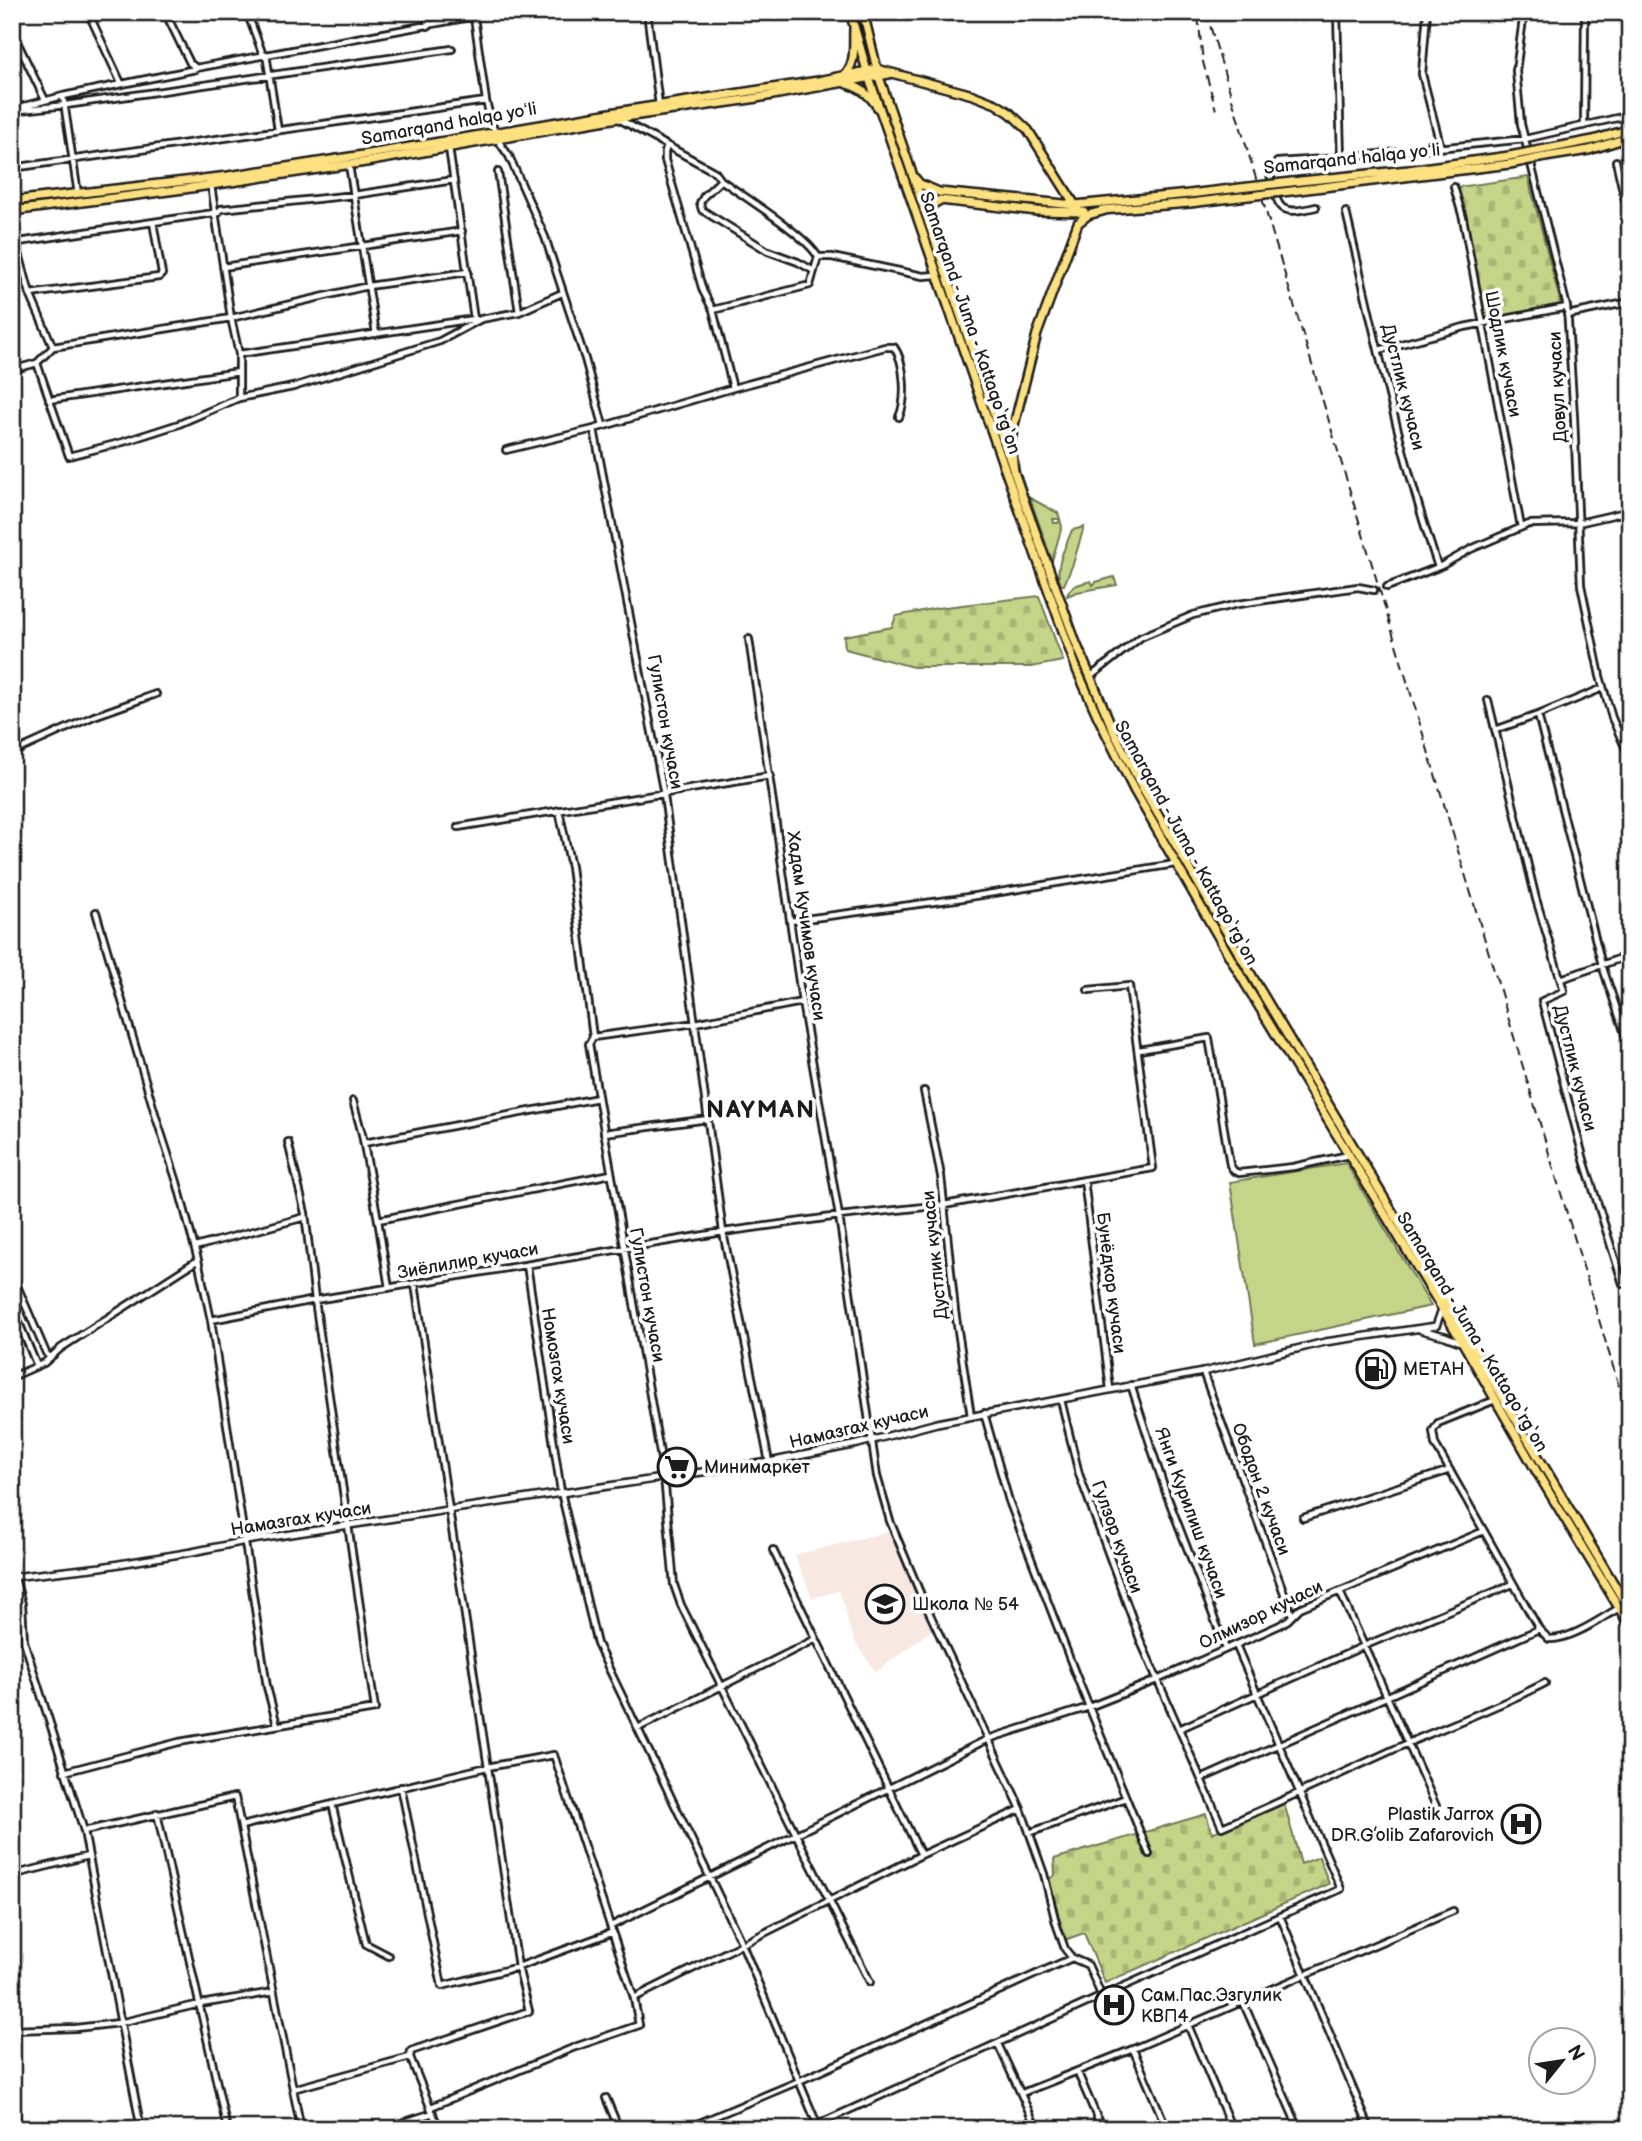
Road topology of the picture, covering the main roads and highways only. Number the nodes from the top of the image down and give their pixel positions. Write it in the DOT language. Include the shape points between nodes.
graph roads {
  1 [pos="850,12"];
  2 [pos="863,12"];
  3 [pos="854,28"];
  4 [pos="878,73"];
  5 [pos="868,74"];
  6 [pos="843,80"];
  7 [pos="659,108"];
  8 [pos="879,109"];
  9 [pos="1630,129"];
  10 [pos="496,136"];
  11 [pos="1630,137"];
  12 [pos="1546,153"];
  13 [pos="1509,160"];
  14 [pos="912,176"];
  15 [pos="1065,188"];
  16 [pos="12,201"];
  17 [pos="1089,205"];
  18 [pos="1077,209"];
  19 [pos="1105,210"];
  20 [pos="12,211"];
  21 [pos="924,211"];
  22 [pos="1014,472"];
  23 [pos="1228,932"];
  24 [pos="1220,937"];
  25 [pos="1332,1108"];
  26 [pos="1324,1113"];
  27 [pos="1611,1588"];
  28 [pos="1630,1611"];
  29 [pos="1630,1626"];
  30 [pos="12,2105"];
  31 [pos="18,2129"];
  1 -- 3 [label="main road, Samarqand - Juma - Kattaqo‘rg‘on"];
  2 -- 4 [label="main road, Samarqand - Juma - Kattaqo‘rg‘on"];
  3 -- 5 [label="main road, Samarqand - Juma - Kattaqo‘rg‘on"];
  3 -- 6 [label="main road" via="852,62"];
  4 -- 5 [label="main road, Samarqand halqa yoʻli"];
  4 -- 14 [label="main road, Samarqand - Juma - Kattaqo‘rg‘on"];
  4 -- 15 [label="main road, Samarqand halqa yoʻli" via="996,104 1028,130"];
  5 -- 6 [label="main road, Samarqand halqa yoʻli"];
  5 -- 8 [label="main road, Samarqand - Juma - Kattaqo‘rg‘on"];
  6 -- 7 [label="main road, Samarqand halqa yoʻli" via="751,99"];
  6 -- 8 [label="main road" via="869,95"];
  7 -- 10 [label="main road, Samarqand halqa yoʻli"];
  7 -- 10 [label="main road, Samarqand halqa yoʻli"];
  8 -- 24 [label="main road, Samarqand - Juma - Kattaqo‘rg‘on" via="1087,694 1134,790"];
  9 -- 12 [label="main road, Samarqand halqa yoʻli"];
  10 -- 16 [label="main road, Samarqand halqa yoʻli" via="228,176"];
  10 -- 20 [label="main road, Samarqand halqa yoʻli" via="349,165"];
  11 -- 12 [label="main road, Samarqand halqa yoʻli" via="1589,150"];
  12 -- 13 [label="main road, Samarqand halqa yoʻli, bridge"];
  13 -- 17 [label="main road, Samarqand halqa yoʻli, bridge"];
  13 -- 19 [label="main road, Samarqand halqa yoʻli, bridge" via="1292,191"];
  14 -- 18 [label="main road, Samarqand halqa yoʻli" via="940,192"];
  14 -- 21 [label="main road, Samarqand - Juma - Kattaqo‘rg‘on"];
  15 -- 17 [label="main road" via="1076,201"];
  15 -- 18 [label="main road, Samarqand halqa yoʻli"];
  17 -- 18 [label="main road, Samarqand halqa yoʻli"];
  18 -- 19 [label="main road, Samarqand halqa yoʻli"];
  18 -- 21 [label="main road, Samarqand halqa yoʻli" via="1014,209 940,200"];
  19 -- 22 [label="main road" via="1078,223 1045,310 1013,429"];
  21 -- 22 [label="main road, Samarqand - Juma - Kattaqo‘rg‘on"];
  22 -- 23 [label="main road, Samarqand - Juma - Kattaqo‘rg‘on" via="1089,678 1141,785"];
  23 -- 24 [label="main road"];
  23 -- 25 [label="main road, Samarqand - Juma - Kattaqo‘rg‘on"];
  24 -- 26 [label="main road, Samarqand - Juma - Kattaqo‘rg‘on"];
  25 -- 26 [label="main road"];
  25 -- 27 [label="main road, Samarqand - Juma - Kattaqo‘rg‘on"];
  26 -- 27 [label="main road, Samarqand - Juma - Kattaqo‘rg‘on"];
  27 -- 28 [label="main road, Samarqand - Juma - Kattaqo‘rg‘on"];
  27 -- 29 [label="main road, Samarqand - Juma - Kattaqo‘rg‘on"];
  30 -- 31 [label="main road"];
}
